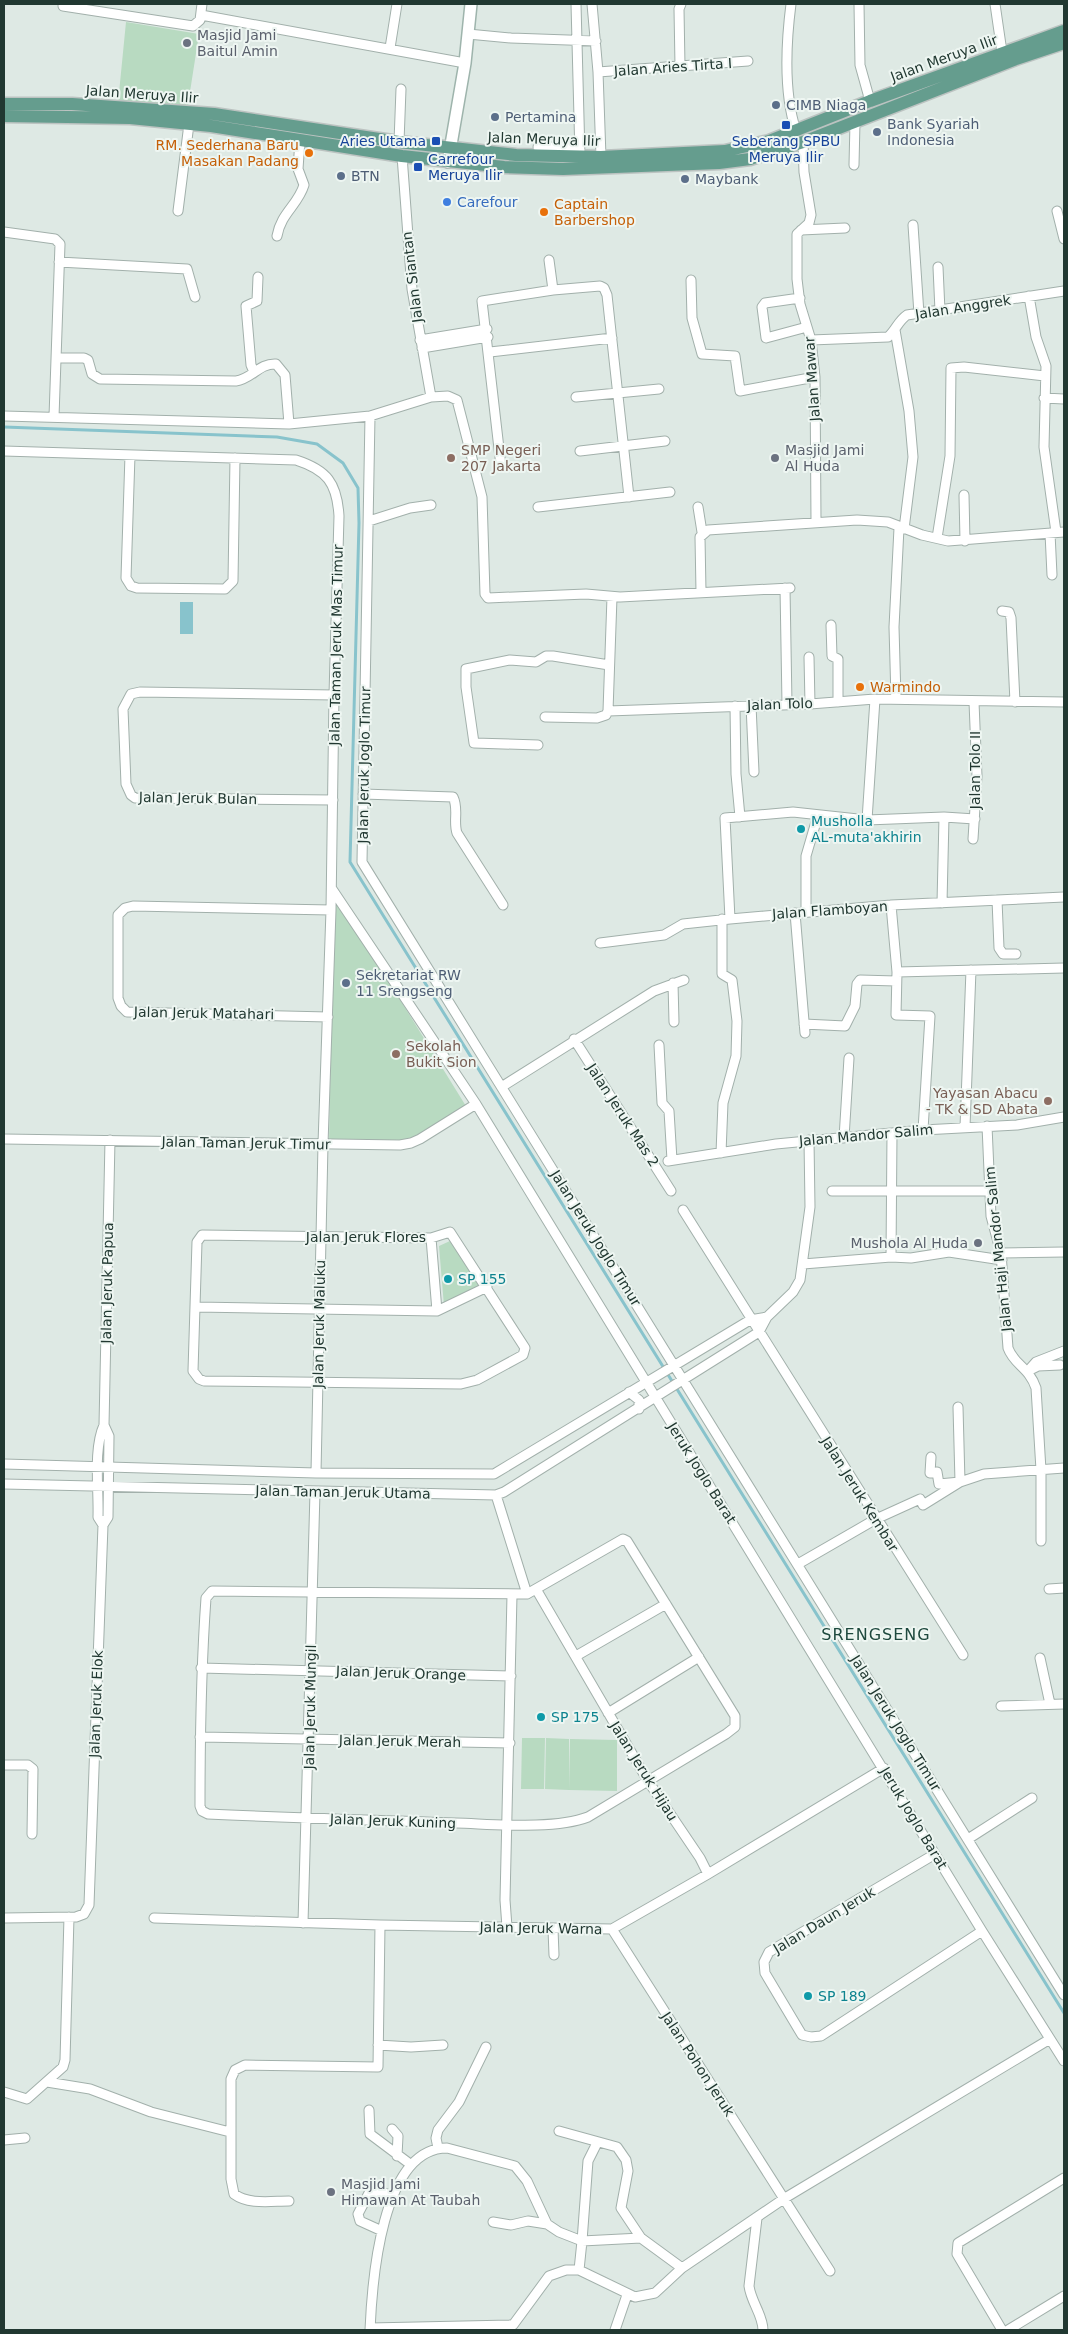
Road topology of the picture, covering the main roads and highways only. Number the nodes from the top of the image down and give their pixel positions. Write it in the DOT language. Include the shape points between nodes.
graph roads {
  1 [pos="1064,31"];
  2 [pos="1064,43"];
  3 [pos="4,104"];
  4 [pos="164,115"];
  5 [pos="4,116"];
  6 [pos="212,120"];
  7 [pos="799,137"];
  1 -- 7 [label="main road, Jalan Meruya Ilir" via="870,101"];
  2 -- 7 [label="main road, Jalan Meruya Ilir" via="854,122"];
  3 -- 4 [label="main road, Jalan Meruya Ilir" via="72,104"];
  4 -- 5 [label="main road, Jalan Meruya Ilir" via="130,118"];
  4 -- 6 [label="main road, Jalan Meruya Ilir"];
  4 -- 6 [label="main road, Jalan Meruya Ilir" via="189,124"];
  6 -- 7 [label="main road, Jalan Meruya Ilir" via="516,155 580,152 601,157 736,150"];
  6 -- 7 [label="main road, Jalan Meruya Ilir" via="300,140 402,156 563,169 750,159"];
}
